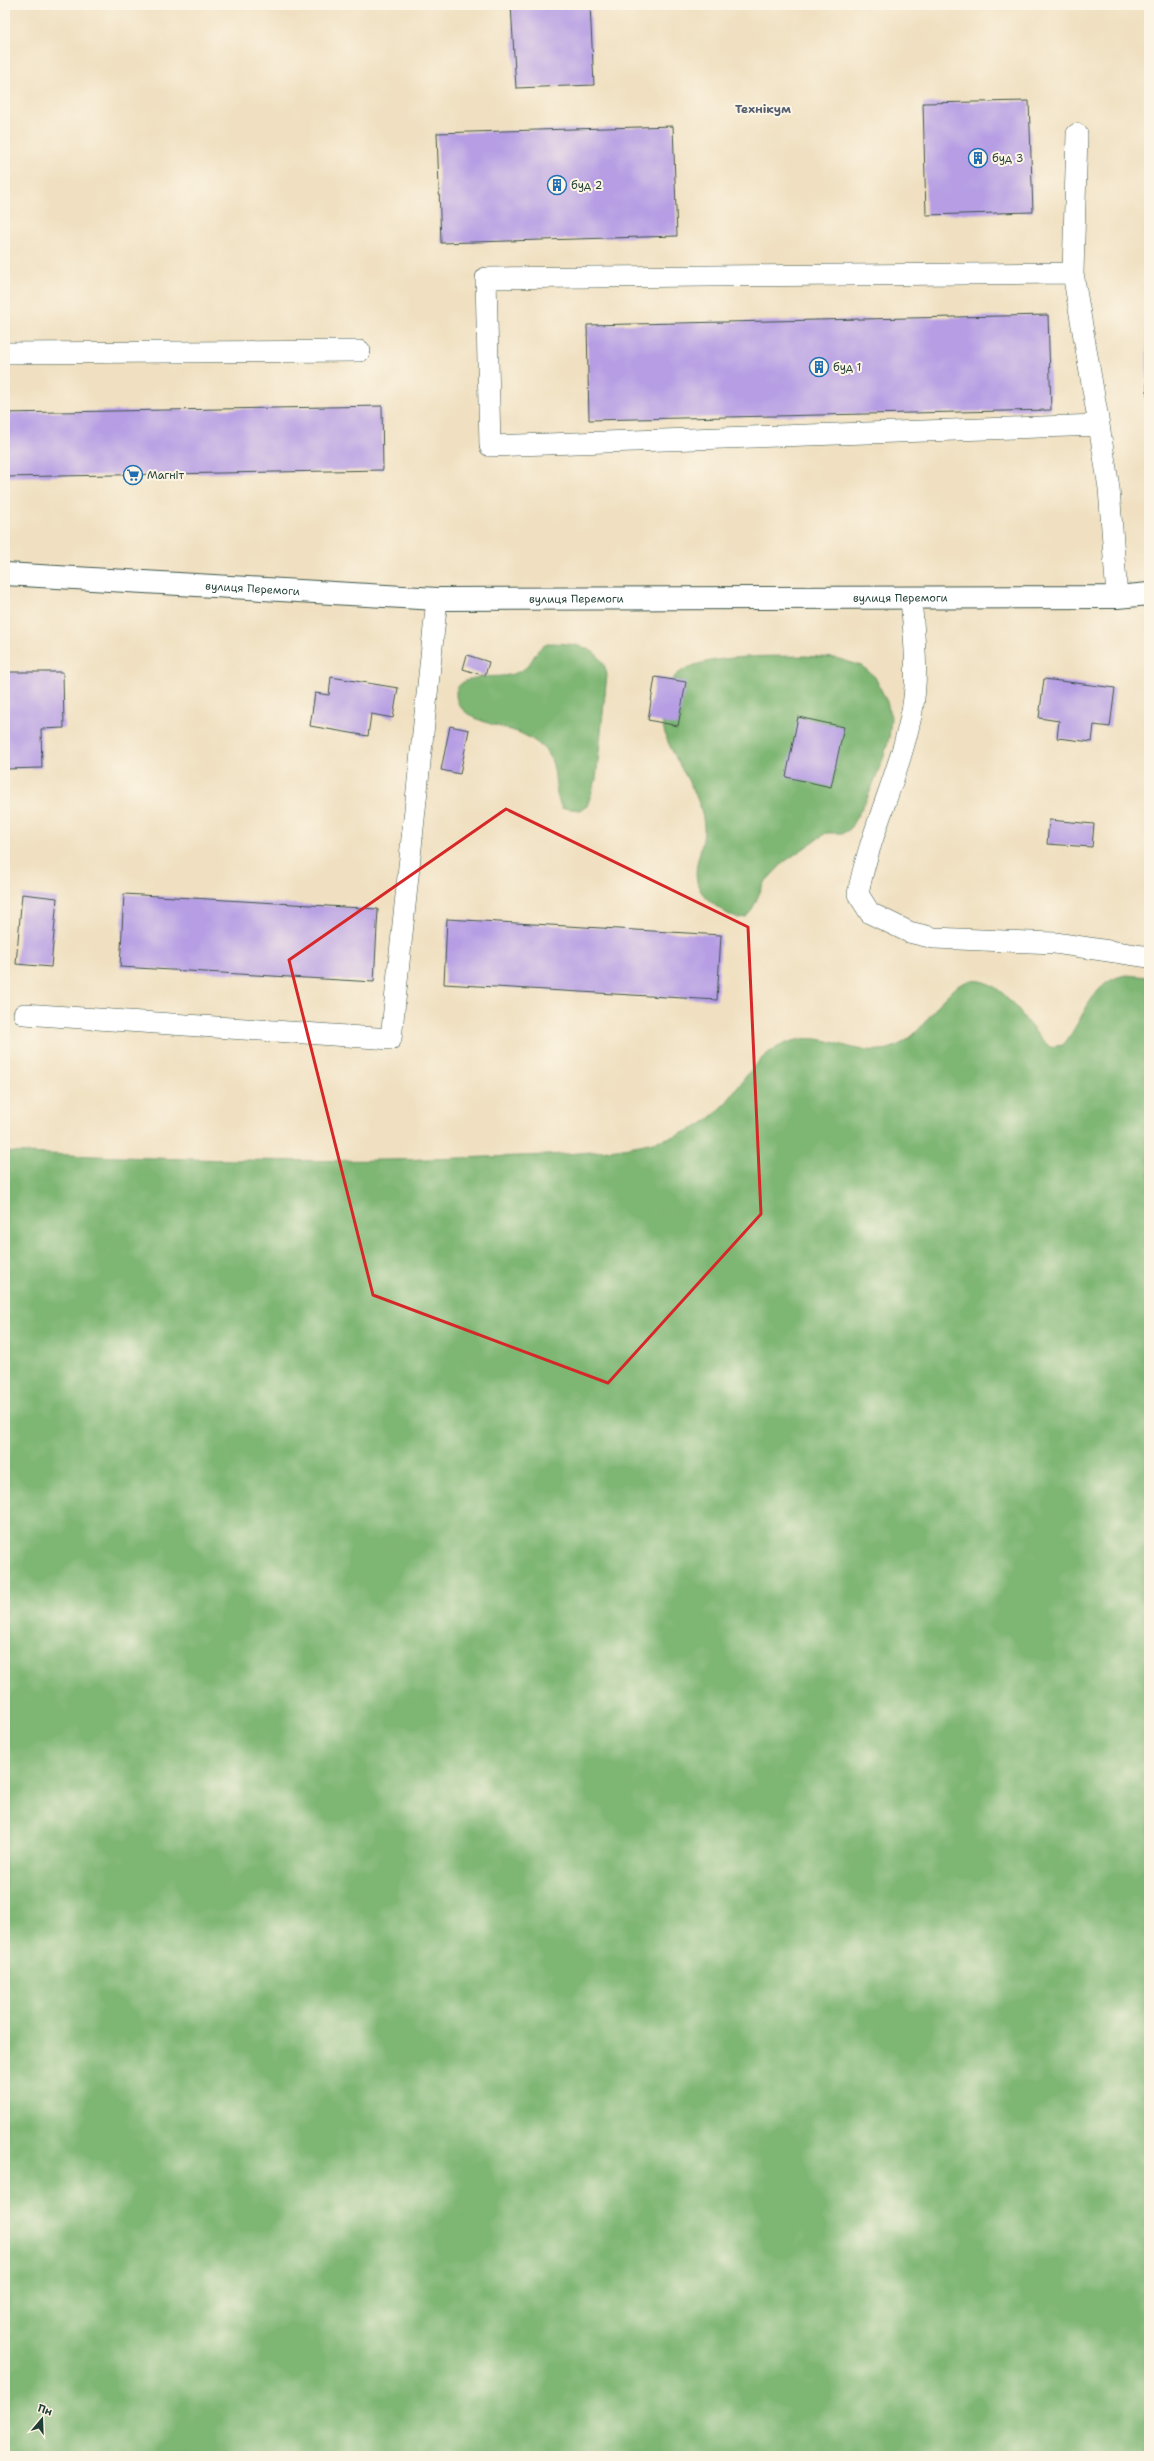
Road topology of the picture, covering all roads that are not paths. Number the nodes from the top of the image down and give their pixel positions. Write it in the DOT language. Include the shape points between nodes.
graph roads {
  1 [pos="1077,134"];
  2 [pos="1073,273"];
  3 [pos="360,351"];
  4 [pos="5,353"];
  5 [pos="1099,426"];
  6 [pos="5,574"];
  7 [pos="1149,594"];
  8 [pos="1117,597"];
  9 [pos="437,599"];
  10 [pos="911,599"];
  11 [pos="1149,956"];
  12 [pos="24,1014"];
  1 -- 2 [label="lane"];
  2 -- 5 [label="lane"];
  2 -- 5 [label="lane" via="486,278 490,446"];
  3 -- 4 [label="lane"];
  5 -- 8 [label="lane" via="1109,488"];
  6 -- 9 [label="street, вулиця Перемоги"];
  7 -- 8 [label="street, вулиця Перемоги"];
  8 -- 10 [label="street, вулиця Перемоги"];
  9 -- 10 [label="street, вулиця Перемоги"];
  9 -- 12 [label="lane" via="391,1039"];
  10 -- 11 [label="lane" via="915,682 913,709 897,773 864,863 858,894 870,913 909,932 934,938 1055,943"];
}
